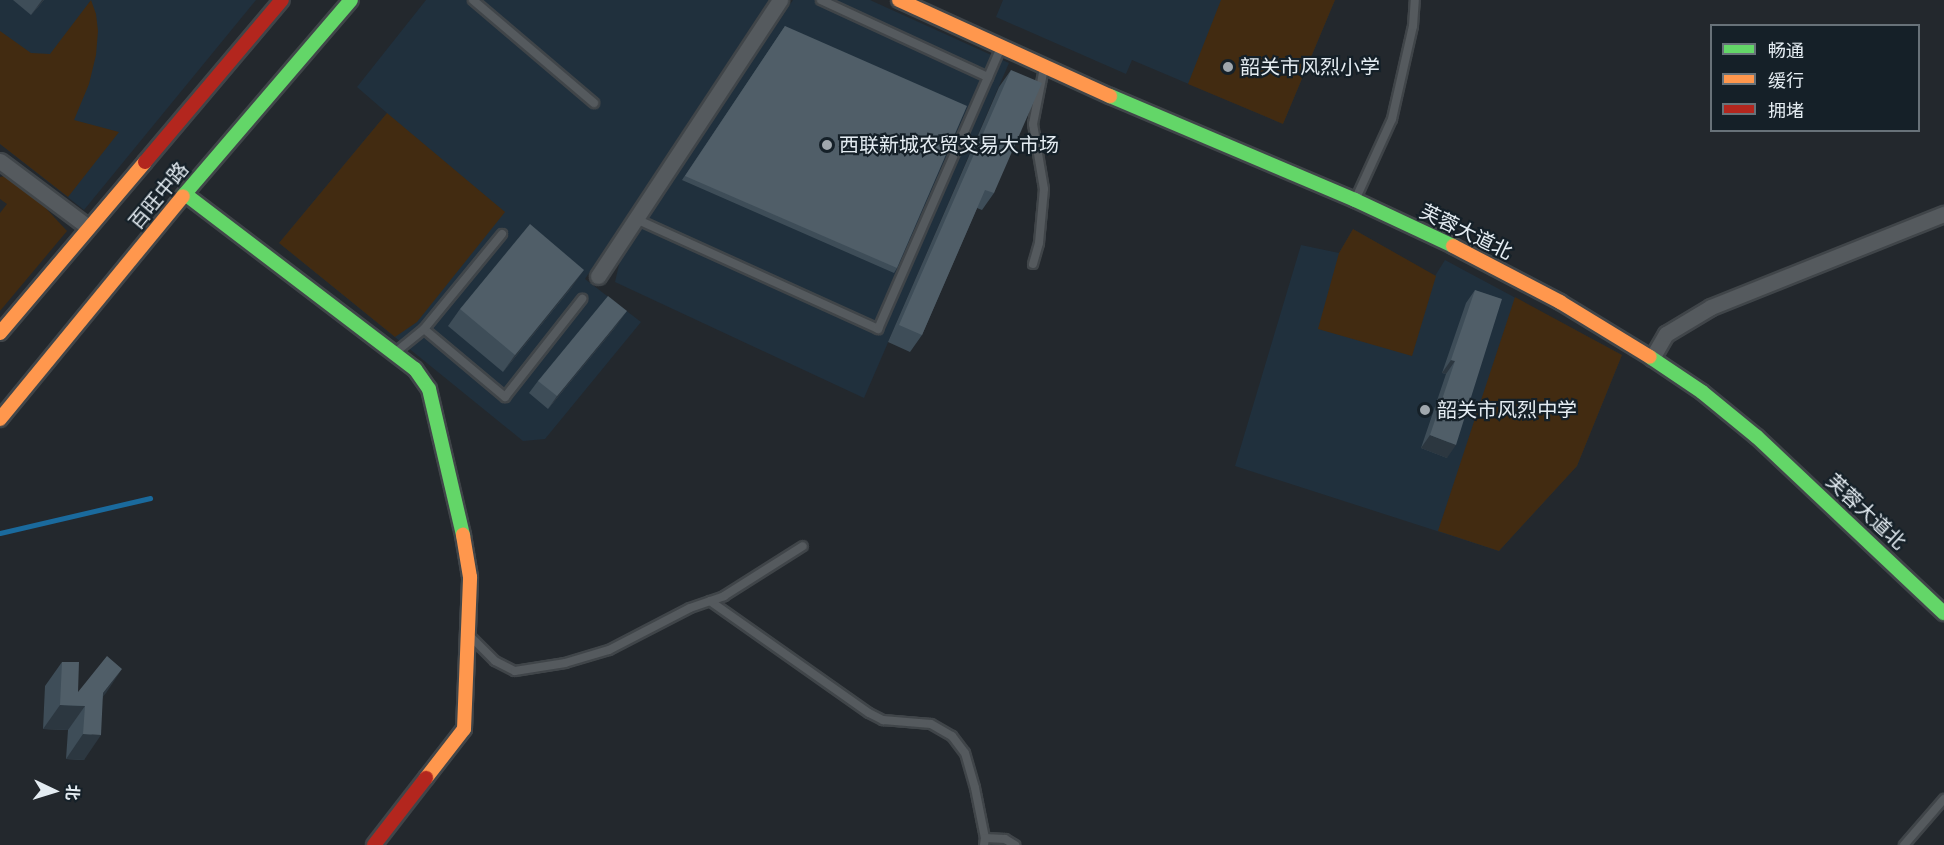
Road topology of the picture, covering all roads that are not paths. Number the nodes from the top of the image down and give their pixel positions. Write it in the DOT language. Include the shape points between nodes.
graph roads {
  1 [pos="282,0"];
  2 [pos="351,0"];
  3 [pos="474,0"];
  4 [pos="780,0"];
  5 [pos="821,0"];
  6 [pos="899,0"];
  7 [pos="1415,0"];
  8 [pos="1002,47"];
  9 [pos="1044,66"];
  10 [pos="988,77"];
  11 [pos="594,103"];
  12 [pos="0,161"];
  13 [pos="185,194"];
  14 [pos="1355,200"];
  15 [pos="1944,214"];
  16 [pos="636,219"];
  17 [pos="88,227"];
  18 [pos="502,234"];
  19 [pos="1033,264"];
  20 [pos="598,276"];
  21 [pos="582,299"];
  22 [pos="424,329"];
  23 [pos="0,333"];
  24 [pos="396,352"];
  25 [pos="1652,358"];
  26 [pos="0,418"];
  27 [pos="803,546"];
  28 [pos="710,601"];
  29 [pos="1944,613"];
  30 [pos="469,635"];
  31 [pos="1944,799"];
  32 [pos="984,842"];
  33 [pos="374,845"];
  34 [pos="1015,845"];
  35 [pos="1904,845"];
  1 -- 17 [label="main road, 百旺中路"];
  2 -- 13 [label="main road, 百旺中路"];
  3 -- 11 [label="lane"];
  4 -- 16 [label="street"];
  5 -- 10 [label="lane"];
  6 -- 8 [label="main road, 芙蓉大道北"];
  7 -- 14 [label="lane" via="1392,119"];
  8 -- 9 [label="main road, 芙蓉大道北"];
  8 -- 10 [label="lane"];
  9 -- 14 [label="main road, 芙蓉大道北"];
  9 -- 19 [label="lane" via="1033,124 1044,189"];
  10 -- 16 [label="lane" via="878,329"];
  12 -- 17 [label="street"];
  13 -- 24 [label="main road"];
  13 -- 26 [label="main road, 百旺中路"];
  14 -- 25 [label="main road, 芙蓉大道北" via="1490,264"];
  15 -- 25 [label="street" via="1711,307 1666,334"];
  16 -- 20 [label="street"];
  17 -- 23 [label="main road, 百旺中路"];
  18 -- 22 [label="lane"];
  21 -- 22 [label="lane" via="505,397"];
  22 -- 24 [label="lane"];
  24 -- 30 [label="main road" via="429,389 467,551"];
  25 -- 29 [label="main road, 芙蓉大道北" via="1757,437"];
  27 -- 28 [label="lane"];
  28 -- 30 [label="lane" via="609,650 565,663 515,671 495,661"];
  28 -- 32 [label="lane" via="869,713 883,720 930,724 952,736 965,753"];
  30 -- 33 [label="main road" via="464,729"];
  31 -- 35 [label="lane"];
  32 -- 34 [label="lane" via="1005,839"];
}
